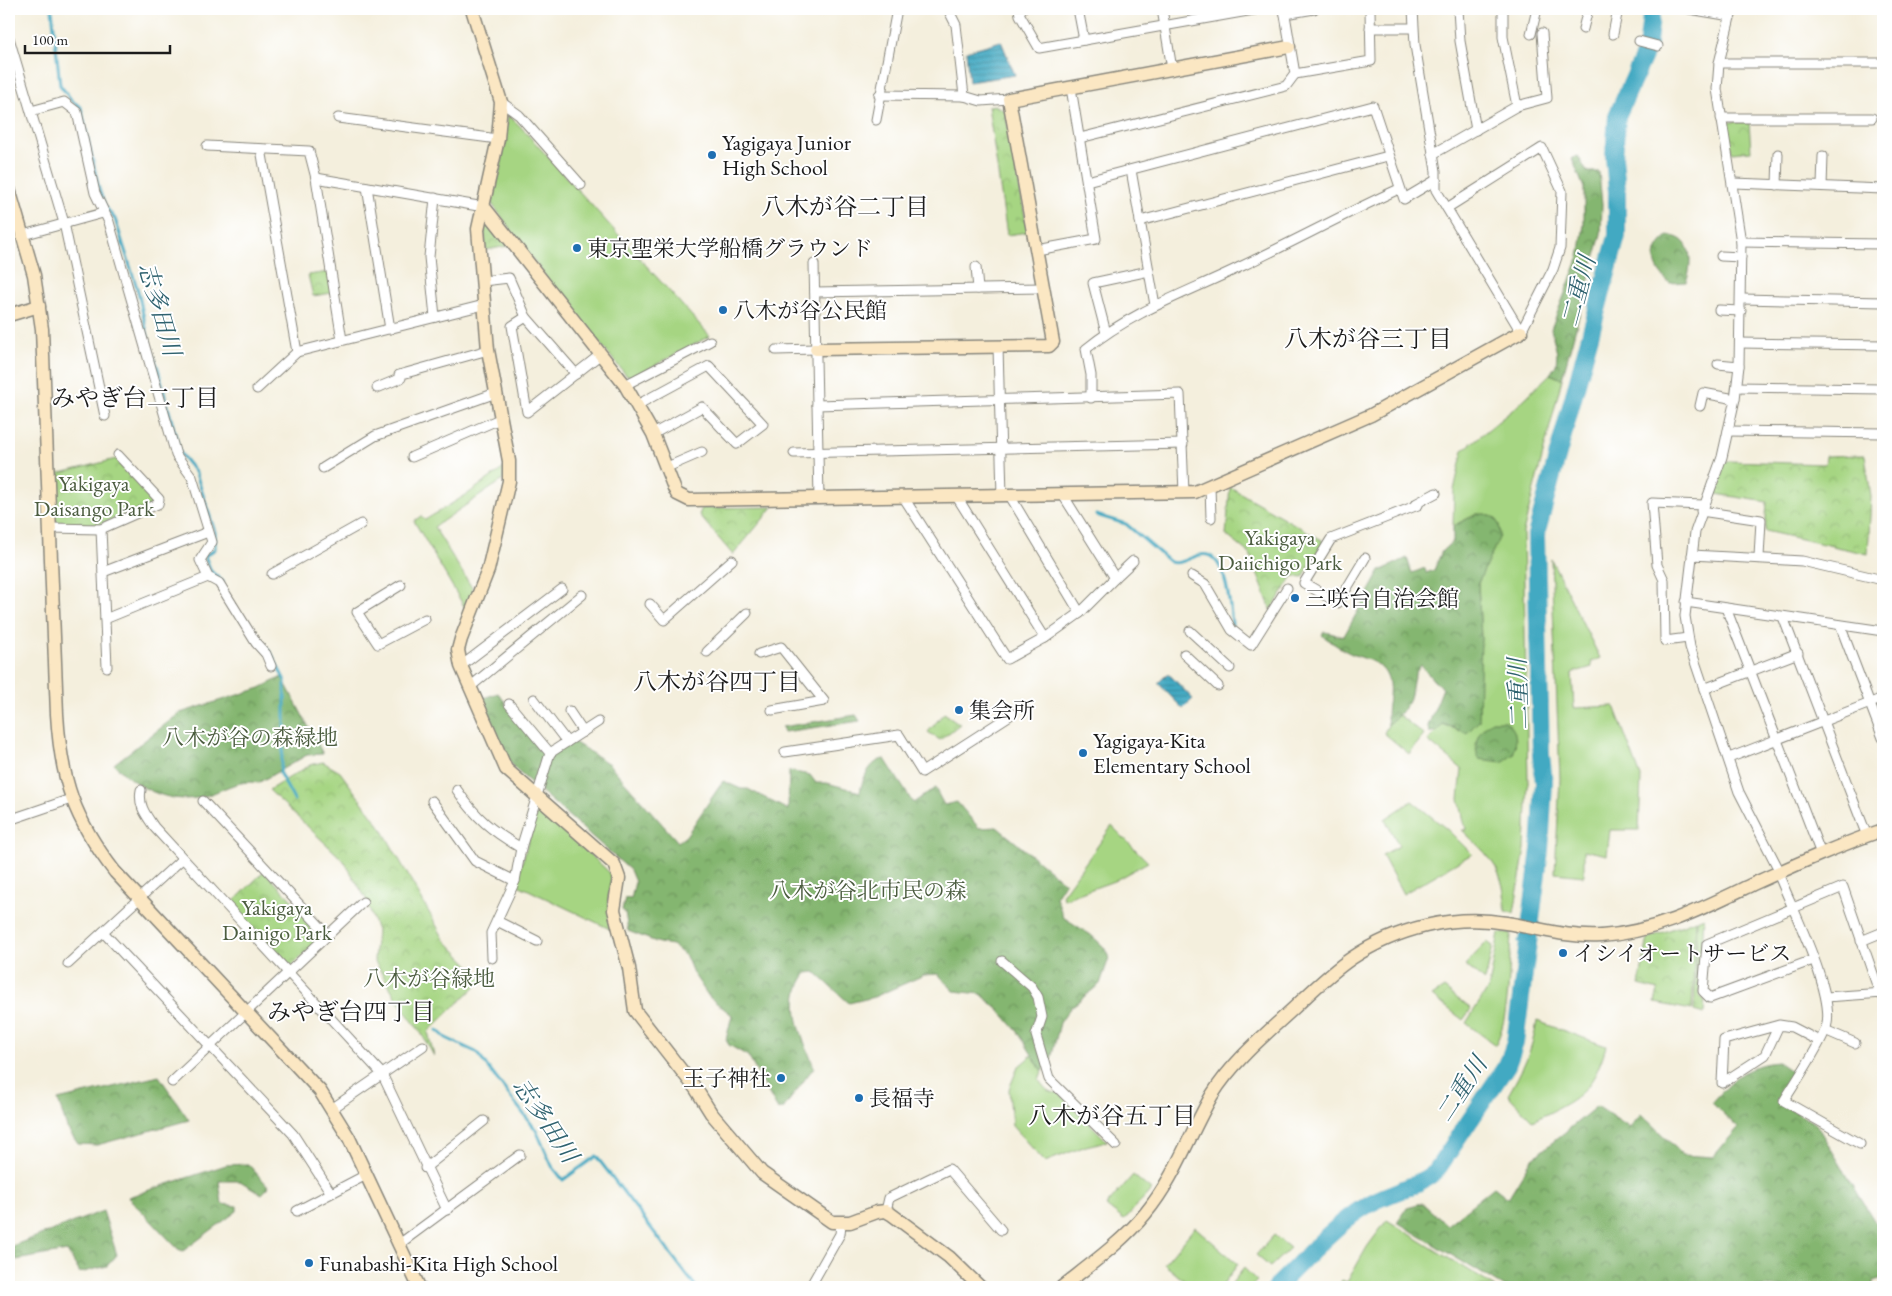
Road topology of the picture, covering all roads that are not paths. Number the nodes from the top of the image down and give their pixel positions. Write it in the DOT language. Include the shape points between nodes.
graph roads {
  1 [pos="472,9"];
  2 [pos="897,9"];
  3 [pos="948,9"];
  4 [pos="1022,9"];
  5 [pos="1078,9"];
  6 [pos="1162,9"];
  7 [pos="1259,9"];
  8 [pos="1314,9"];
  9 [pos="1370,9"];
  10 [pos="1413,9"];
  11 [pos="1458,9"];
  12 [pos="1503,9"];
  13 [pos="1537,9"];
  14 [pos="1588,9"];
  15 [pos="1618,9"];
  16 [pos="1689,9"];
  17 [pos="1285,11"];
  18 [pos="1731,12"];
  19 [pos="1165,27"];
  20 [pos="1370,28"];
  21 [pos="1413,28"];
  22 [pos="1583,29"];
  23 [pos="1542,33"];
  24 [pos="1531,34"];
  25 [pos="1612,34"];
  26 [pos="1084,40"];
  27 [pos="1639,41"];
  28 [pos="10,44"];
  29 [pos="1658,46"];
  30 [pos="1289,47"];
  31 [pos="1719,62"];
  32 [pos="1883,63"];
  33 [pos="1172,69"];
  34 [pos="1294,74"];
  35 [pos="1071,88"];
  36 [pos="879,95"];
  37 [pos="964,96"];
  38 [pos="1009,99"];
  39 [pos="501,102"];
  40 [pos="1517,106"];
  41 [pos="32,111"];
  42 [pos="338,118"];
  43 [pos="1721,118"];
  44 [pos="1872,118"];
  45 [pos="876,120"];
  46 [pos="1476,130"];
  47 [pos="1080,138"];
  48 [pos="498,139"];
  49 [pos="207,146"];
  50 [pos="262,149"];
  51 [pos="1433,154"];
  52 [pos="1778,154"];
  53 [pos="1388,156"];
  54 [pos="1823,156"];
  55 [pos="1131,170"];
  56 [pos="316,178"];
  57 [pos="1436,180"];
  58 [pos="1087,181"];
  59 [pos="1734,183"];
  60 [pos="581,185"];
  61 [pos="1777,185"];
  62 [pos="1822,186"];
  63 [pos="367,187"];
  64 [pos="9,189"];
  65 [pos="1399,189"];
  66 [pos="1883,189"];
  67 [pos="434,198"];
  68 [pos="484,207"];
  69 [pos="1447,208"];
  70 [pos="104,212"];
  71 [pos="1140,221"];
  72 [pos="64,224"];
  73 [pos="23,235"];
  74 [pos="1741,242"];
  75 [pos="1883,244"];
  76 [pos="1037,250"];
  77 [pos="1721,256"];
  78 [pos="1741,257"];
  79 [pos="814,264"];
  80 [pos="976,267"];
  81 [pos="1149,271"];
  82 [pos="483,281"];
  83 [pos="1043,288"];
  84 [pos="978,289"];
  85 [pos="815,292"];
  86 [pos="1742,299"];
  87 [pos="1883,302"];
  88 [pos="484,305"];
  89 [pos="1156,305"];
  90 [pos="39,306"];
  91 [pos="1719,310"];
  92 [pos="1741,310"];
  93 [pos="9,315"];
  94 [pos="435,317"];
  95 [pos="526,317"];
  96 [pos="390,328"];
  97 [pos="1521,332"];
  98 [pos="1106,333"];
  99 [pos="342,340"];
  100 [pos="710,341"];
  101 [pos="1740,343"];
  102 [pos="1883,345"];
  103 [pos="998,347"];
  104 [pos="816,349"];
  105 [pos="488,350"];
  106 [pos="776,350"];
  107 [pos="297,352"];
  108 [pos="600,354"];
  109 [pos="1718,364"];
  110 [pos="1739,366"];
  111 [pos="576,374"];
  112 [pos="625,385"];
  113 [pos="1737,387"];
  114 [pos="377,388"];
  115 [pos="257,389"];
  116 [pos="1883,389"];
  117 [pos="496,393"];
  118 [pos="1090,398"];
  119 [pos="1736,399"];
  120 [pos="1000,400"];
  121 [pos="637,405"];
  122 [pos="817,405"];
  123 [pos="1700,406"];
  124 [pos="105,416"];
  125 [pos="502,418"];
  126 [pos="1728,431"];
  127 [pos="1883,433"];
  128 [pos="653,434"];
  129 [pos="1183,444"];
  130 [pos="1001,448"];
  131 [pos="702,452"];
  132 [pos="818,452"];
  133 [pos="794,453"];
  134 [pos="118,454"];
  135 [pos="412,457"];
  136 [pos="323,468"];
  137 [pos="666,468"];
  138 [pos="1210,486"];
  139 [pos="1184,493"];
  140 [pos="1436,493"];
  141 [pos="1062,495"];
  142 [pos="1006,496"];
  143 [pos="957,497"];
  144 [pos="904,498"];
  145 [pos="819,499"];
  146 [pos="1702,508"];
  147 [pos="1211,518"];
  148 [pos="361,524"];
  149 [pos="49,528"];
  150 [pos="101,529"];
  151 [pos="208,532"];
  152 [pos="1692,555"];
  153 [pos="1759,557"];
  154 [pos="1365,558"];
  155 [pos="732,560"];
  156 [pos="1133,561"];
  157 [pos="103,572"];
  158 [pos="272,574"];
  159 [pos="1192,576"];
  160 [pos="208,577"];
  161 [pos="1115,578"];
  162 [pos="1883,580"];
  163 [pos="401,584"];
  164 [pos="1286,588"];
  165 [pos="562,589"];
  166 [pos="582,595"];
  167 [pos="1686,602"];
  168 [pos="650,604"];
  169 [pos="1726,608"];
  170 [pos="747,613"];
  171 [pos="1080,613"];
  172 [pos="1783,617"];
  173 [pos="105,619"];
  174 [pos="426,619"];
  175 [pos="1840,625"];
  176 [pos="1883,630"];
  177 [pos="1190,631"];
  178 [pos="1045,638"];
  179 [pos="1688,638"];
  180 [pos="707,652"];
  181 [pos="1798,653"];
  182 [pos="759,654"];
  183 [pos="1184,654"];
  184 [pos="271,666"];
  185 [pos="461,666"];
  186 [pos="107,667"];
  187 [pos="1230,668"];
  188 [pos="1752,671"];
  189 [pos="1218,686"];
  190 [pos="470,687"];
  191 [pos="1704,689"];
  192 [pos="1883,698"];
  193 [pos="534,699"];
  194 [pos="1870,703"];
  195 [pos="509,704"];
  196 [pos="772,710"];
  197 [pos="569,711"];
  198 [pos="1012,714"];
  199 [pos="1824,721"];
  200 [pos="598,722"];
  201 [pos="583,732"];
  202 [pos="1883,738"];
  203 [pos="1776,739"];
  204 [pos="567,742"];
  205 [pos="785,752"];
  206 [pos="550,753"];
  207 [pos="1729,758"];
  208 [pos="141,790"];
  209 [pos="457,790"];
  210 [pos="538,797"];
  211 [pos="71,799"];
  212 [pos="203,801"];
  213 [pos="432,801"];
  214 [pos="9,820"];
  215 [pos="1883,830"];
  216 [pos="1867,836"];
  217 [pos="522,848"];
  218 [pos="1821,854"];
  219 [pos="182,859"];
  220 [pos="1779,872"];
  221 [pos="515,881"];
  222 [pos="140,898"];
  223 [pos="363,902"];
  224 [pos="1793,907"];
  225 [pos="497,922"];
  226 [pos="103,932"];
  227 [pos="1883,932"];
  228 [pos="328,934"];
  229 [pos="537,941"];
  230 [pos="1861,941"];
  231 [pos="492,958"];
  232 [pos="1813,960"];
  233 [pos="1002,961"];
  234 [pos="68,964"];
  235 [pos="290,972"];
  236 [pos="1882,994"];
  237 [pos="1826,997"];
  238 [pos="247,1012"];
  239 [pos="1779,1025"];
  240 [pos="1825,1030"];
  241 [pos="1819,1041"];
  242 [pos="1855,1043"];
  243 [pos="211,1045"];
  244 [pos="423,1046"];
  245 [pos="382,1074"];
  246 [pos="172,1082"];
  247 [pos="333,1108"];
  248 [pos="484,1121"];
  249 [pos="1860,1144"];
  250 [pos="1116,1145"];
  251 [pos="520,1155"];
  252 [pos="425,1168"];
  253 [pos="366,1175"];
  254 [pos="331,1192"];
  255 [pos="447,1210"];
  256 [pos="297,1211"];
  257 [pos="886,1211"];
  258 [pos="841,1224"];
  259 [pos="1001,1230"];
  260 [pos="398,1245"];
  261 [pos="418,1287"];
  262 [pos="810,1287"];
  263 [pos="980,1287"];
  264 [pos="1062,1287"];
  1 -- 39 [label="street"];
  2 -- 36 [label="street"];
  3 -- 37 [label="street" via="956,25"];
  4 -- 26 [label="street" via="1019,9 1020,15 1039,48"];
  5 -- 26 [label="street"];
  6 -- 19 [label="street"];
  7 -- 19 [label="street"];
  8 -- 17 [label="street"];
  9 -- 20 [label="street"];
  10 -- 21 [label="street"];
  11 -- 46 [label="street" via="1460,41"];
  12 -- 40 [label="street" via="1503,37"];
  13 -- 24 [label="street"];
  14 -- 22 [label="street"];
  15 -- 25 [label="street"];
  16 -- 18 [label="street"];
  17 -- 30 [label="street"];
  18 -- 31 [label="street"];
  19 -- 26 [label="street"];
  19 -- 33 [label="street"];
  20 -- 21 [label="street"];
  20 -- 34 [label="street" via="1371,61"];
  21 -- 51 [label="street"];
  23 -- 40 [label="street" via="1547,98"];
  27 -- 29 [label="street"];
  28 -- 41 [label="street"];
  30 -- 33 [label="street"];
  30 -- 34 [label="street"];
  31 -- 32 [label="street"];
  31 -- 43 [label="street"];
  33 -- 35 [label="street"];
  34 -- 47 [label="street" via="1286,86"];
  35 -- 38 [label="street"];
  35 -- 47 [label="street"];
  36 -- 37 [label="street"];
  36 -- 45 [label="street"];
  37 -- 38 [label="street" via="981,101"];
  38 -- 76 [label="street"];
  39 -- 48 [label="street"];
  39 -- 60 [label="street" via="518,115"];
  40 -- 46 [label="street"];
  41 -- 70 [label="street" via="64,102 77,112 95,193"];
  41 -- 72 [label="street"];
  42 -- 48 [label="street"];
  43 -- 44 [label="street"];
  43 -- 59 [label="street"];
  46 -- 51 [label="street"];
  47 -- 58 [label="street"];
  48 -- 68 [label="street"];
  49 -- 50 [label="street"];
  50 -- 56 [label="street" via="309,151"];
  50 -- 107 [label="street"];
  51 -- 57 [label="street"];
  52 -- 61 [label="street"];
  53 -- 55 [label="street" via="1372,106"];
  53 -- 65 [label="street"];
  53 -- 71 [label="street"];
  54 -- 62 [label="street"];
  55 -- 58 [label="street"];
  55 -- 71 [label="street"];
  56 -- 63 [label="street"];
  56 -- 99 [label="street"];
  57 -- 65 [label="street" via="1404,199"];
  57 -- 69 [label="street" via="1436,190"];
  58 -- 76 [label="street" via="1096,239"];
  59 -- 61 [label="street"];
  59 -- 74 [label="street"];
  61 -- 62 [label="street"];
  62 -- 66 [label="street"];
  63 -- 67 [label="street"];
  63 -- 96 [label="street"];
  64 -- 73 [label="street"];
  65 -- 89 [label="street"];
  67 -- 68 [label="street"];
  67 -- 94 [label="street" via="428,257"];
  68 -- 82 [label="street" via="478,229"];
  68 -- 108 [label="street"];
  69 -- 97 [label="street"];
  69 -- 97 [label="street" via="1542,148 1562,191 1560,248"];
  70 -- 72 [label="street"];
  70 -- 151 [label="street" via="110,222 176,455 192,477"];
  71 -- 81 [label="street"];
  72 -- 73 [label="street"];
  72 -- 124 [label="street"];
  73 -- 90 [label="street"];
  74 -- 75 [label="street"];
  74 -- 78 [label="street"];
  76 -- 83 [label="street"];
  77 -- 78 [label="street"];
  78 -- 86 [label="street"];
  79 -- 85 [label="street"];
  80 -- 84 [label="street"];
  81 -- 89 [label="street"];
  81 -- 98 [label="street" via="1094,283"];
  82 -- 88 [label="street"];
  82 -- 95 [label="street" via="509,278"];
  83 -- 84 [label="street"];
  83 -- 103 [label="street" via="1053,342 1048,346"];
  84 -- 85 [label="street"];
  85 -- 104 [label="street"];
  86 -- 87 [label="street"];
  86 -- 92 [label="street"];
  88 -- 94 [label="street"];
  88 -- 105 [label="street"];
  89 -- 98 [label="street"];
  90 -- 93 [label="street"];
  90 -- 149 [label="street" via="48,431"];
  91 -- 92 [label="street"];
  92 -- 101 [label="street"];
  94 -- 96 [label="street"];
  95 -- 111 [label="street"];
  95 -- 111 [label="street" via="512,326 528,412"];
  96 -- 99 [label="street"];
  97 -- 138 [label="street" via="1371,415"];
  98 -- 118 [label="street" via="1086,349 1091,375"];
  99 -- 107 [label="street"];
  100 -- 112 [label="street"];
  101 -- 102 [label="street"];
  101 -- 110 [label="street"];
  103 -- 104 [label="street"];
  103 -- 120 [label="street"];
  104 -- 106 [label="street"];
  104 -- 122 [label="street"];
  105 -- 114 [label="street" via="399,375 401,378"];
  105 -- 117 [label="street"];
  107 -- 115 [label="street"];
  108 -- 111 [label="street"];
  108 -- 112 [label="street"];
  109 -- 110 [label="street"];
  110 -- 113 [label="street"];
  112 -- 121 [label="street"];
  113 -- 116 [label="street"];
  113 -- 119 [label="street"];
  117 -- 125 [label="street"];
  117 -- 136 [label="street" via="376,436"];
  118 -- 120 [label="street"];
  118 -- 129 [label="street" via="1180,394"];
  119 -- 123 [label="street" via="1703,393"];
  119 -- 126 [label="street"];
  120 -- 122 [label="street"];
  120 -- 130 [label="street"];
  121 -- 128 [label="street"];
  121 -- 128 [label="street" via="710,366 763,424 736,444 702,407"];
  122 -- 132 [label="street"];
  125 -- 135 [label="street"];
  125 -- 185 [label="street" via="510,461 508,487 488,570 458,650"];
  126 -- 127 [label="street"];
  126 -- 146 [label="street" via="1722,457"];
  128 -- 137 [label="street"];
  129 -- 130 [label="street"];
  129 -- 139 [label="street"];
  130 -- 132 [label="street"];
  130 -- 142 [label="street"];
  131 -- 137 [label="street"];
  132 -- 133 [label="street"];
  132 -- 145 [label="street"];
  134 -- 150 [label="street" via="159,499 158,504"];
  137 -- 145 [label="street" via="677,494 689,500"];
  138 -- 139 [label="street"];
  138 -- 147 [label="street"];
  139 -- 141 [label="street"];
  140 -- 154 [label="street" via="1418,504 1331,538 1304,583 1338,603"];
  141 -- 142 [label="street"];
  141 -- 161 [label="street"];
  142 -- 143 [label="street"];
  142 -- 171 [label="street"];
  143 -- 144 [label="street"];
  143 -- 178 [label="street"];
  144 -- 145 [label="street"];
  144 -- 178 [label="street" via="1007,659"];
  146 -- 152 [label="street"];
  146 -- 153 [label="street" via="1762,520"];
  146 -- 179 [label="street" via="1652,502 1657,565 1664,580 1665,642"];
  148 -- 158 [label="street"];
  149 -- 150 [label="street"];
  149 -- 211 [label="street" via="59,746"];
  150 -- 157 [label="street"];
  151 -- 157 [label="street"];
  151 -- 160 [label="street" via="212,542 200,560"];
  152 -- 153 [label="street"];
  152 -- 167 [label="street"];
  153 -- 162 [label="street" via="1802,561"];
  155 -- 168 [label="street" via="664,620"];
  156 -- 161 [label="street"];
  157 -- 173 [label="street"];
  159 -- 164 [label="street" via="1205,584 1232,630 1250,644"];
  160 -- 173 [label="street"];
  160 -- 184 [label="street" via="219,583"];
  161 -- 171 [label="street"];
  163 -- 174 [label="street" via="357,612 378,644"];
  165 -- 185 [label="street"];
  166 -- 190 [label="street"];
  167 -- 169 [label="street"];
  167 -- 179 [label="street"];
  169 -- 172 [label="street"];
  169 -- 188 [label="street"];
  170 -- 180 [label="street"];
  171 -- 178 [label="street"];
  172 -- 175 [label="street"];
  172 -- 181 [label="street"];
  173 -- 186 [label="street"];
  175 -- 176 [label="street"];
  175 -- 194 [label="street"];
  177 -- 187 [label="street"];
  179 -- 191 [label="street"];
  181 -- 188 [label="street"];
  181 -- 199 [label="street"];
  182 -- 196 [label="street" via="781,647 824,701"];
  183 -- 189 [label="street"];
  185 -- 190 [label="street"];
  188 -- 191 [label="street"];
  188 -- 203 [label="street"];
  190 -- 210 [label="street" via="501,761"];
  191 -- 207 [label="street"];
  192 -- 194 [label="street"];
  193 -- 204 [label="street"];
  194 -- 199 [label="street"];
  194 -- 202 [label="street"];
  195 -- 206 [label="street"];
  197 -- 201 [label="street"];
  198 -- 205 [label="street" via="922,772 899,735"];
  199 -- 203 [label="street"];
  199 -- 216 [label="street"];
  200 -- 201 [label="street"];
  201 -- 204 [label="street"];
  203 -- 207 [label="street"];
  203 -- 218 [label="street"];
  204 -- 206 [label="street"];
  206 -- 210 [label="street"];
  207 -- 220 [label="street" via="1739,792"];
  208 -- 219 [label="street" via="141,808"];
  209 -- 217 [label="street" via="473,814 494,832"];
  210 -- 217 [label="street"];
  210 -- 258 [label="street" via="618,871 614,910 629,968 635,1011 642,1022 672,1056 711,1113 756,1168 820,1215"];
  211 -- 214 [label="street"];
  211 -- 222 [label="street" via="98,851"];
  212 -- 228 [label="street"];
  213 -- 221 [label="street" via="475,861"];
  215 -- 216 [label="street"];
  216 -- 218 [label="street"];
  217 -- 221 [label="street"];
  218 -- 220 [label="street"];
  219 -- 222 [label="street"];
  219 -- 235 [label="street"];
  220 -- 224 [label="street"];
  220 -- 264 [label="street" via="1679,919 1641,932 1597,937 1482,920 1458,921 1425,926 1367,949 1337,969 1272,1028 1224,1079 1193,1130 1175,1170 1144,1214 1115,1245"];
  221 -- 225 [label="street"];
  222 -- 226 [label="street"];
  222 -- 238 [label="street"];
  223 -- 228 [label="street"];
  224 -- 230 [label="street" via="1842,887"];
  224 -- 232 [label="street"];
  224 -- 232 [label="street" via="1706,944 1703,991 1710,998"];
  225 -- 229 [label="street"];
  225 -- 231 [label="street" via="490,940"];
  226 -- 234 [label="street"];
  226 -- 243 [label="street"];
  227 -- 230 [label="street"];
  228 -- 235 [label="street"];
  230 -- 236 [label="street"];
  232 -- 237 [label="street"];
  233 -- 250 [label="street" via="1032,987 1038,997 1042,1017 1036,1035 1049,1079"];
  235 -- 238 [label="street"];
  235 -- 245 [label="street"];
  236 -- 237 [label="street"];
  237 -- 240 [label="street" via="1829,1010"];
  238 -- 243 [label="street"];
  238 -- 247 [label="street" via="307,1074"];
  239 -- 239 [label="street" via="1724,1040 1722,1082 1765,1055"];
  239 -- 241 [label="street" via="1792,1027"];
  240 -- 241 [label="street"];
  240 -- 242 [label="street"];
  241 -- 249 [label="street" via="1784,1101"];
  243 -- 246 [label="street"];
  243 -- 254 [label="street" via="293,1134"];
  244 -- 245 [label="street"];
  245 -- 247 [label="street"];
  245 -- 252 [label="street"];
  247 -- 253 [label="street"];
  248 -- 252 [label="street"];
  251 -- 255 [label="street"];
  252 -- 255 [label="street"];
  253 -- 254 [label="street"];
  253 -- 260 [label="street"];
  254 -- 256 [label="street"];
  255 -- 260 [label="street"];
  257 -- 258 [label="street"];
  257 -- 259 [label="street" via="889,1198 949,1169"];
  257 -- 263 [label="street" via="942,1251"];
  258 -- 262 [label="street" via="840,1234"];
  260 -- 261 [label="street"];
}
